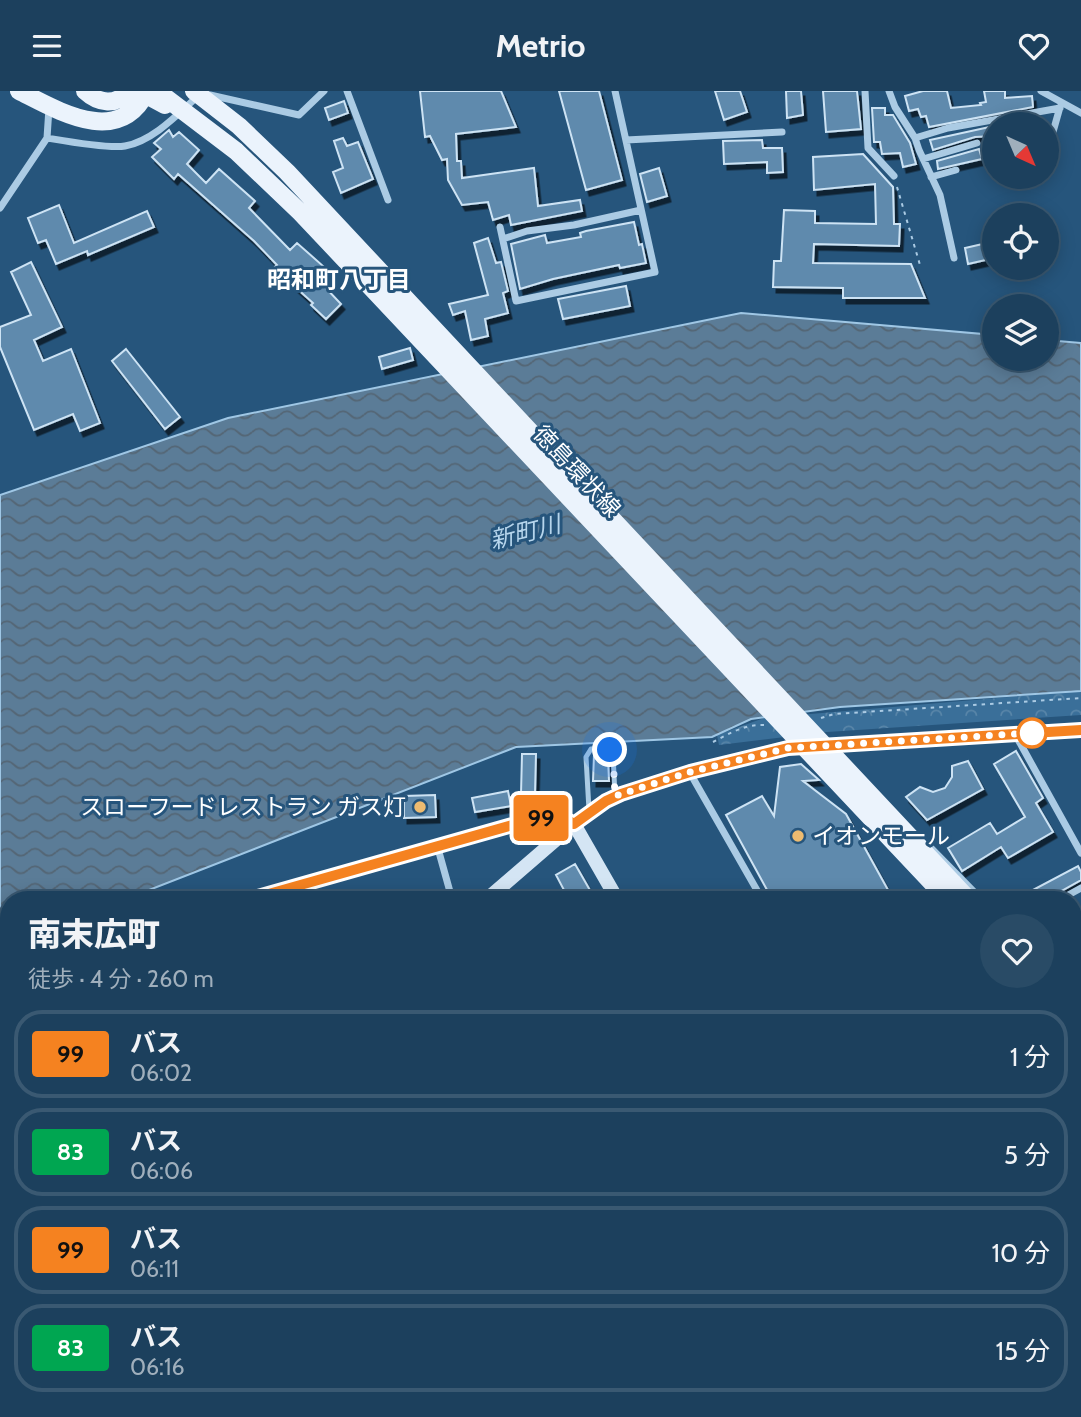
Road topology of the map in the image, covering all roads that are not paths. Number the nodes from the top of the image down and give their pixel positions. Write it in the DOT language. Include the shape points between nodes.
graph roads {
  1 [pos="19,91"];
  2 [pos="85,91"];
  3 [pos="129,91"];
  4 [pos="139,91"];
  5 [pos="147,91"];
  6 [pos="157,91"];
  7 [pos="194,91"];
  8 [pos="204,91"];
  9 [pos="324,91"];
  10 [pos="346,91"];
  11 [pos="615,91"];
  12 [pos="865,91"];
  13 [pos="889,91"];
  14 [pos="1041,91"];
  15 [pos="49,106"];
  16 [pos="1061,106"];
  17 [pos="1059,113"];
  18 [pos="1081,113"];
  19 [pos="782,132"];
  20 [pos="47,138"];
  21 [pos="915,138"];
  22 [pos="626,140"];
  23 [pos="977,143"];
  24 [pos="236,151"];
  25 [pos="923,159"];
  26 [pos="956,170"];
  27 [pos="894,176"];
  28 [pos="932,177"];
  29 [pos="388,199"];
  30 [pos="0,208"];
  31 [pos="641,210"];
  32 [pos="500,227"];
  33 [pos="503,239"];
  34 [pos="954,258"];
  35 [pos="1081,730"];
  36 [pos="1015,733"];
  37 [pos="820,746"];
  38 [pos="834,760"];
  39 [pos="690,772"];
  40 [pos="615,796"];
  41 [pos="589,813"];
  42 [pos="574,824"];
  43 [pos="437,845"];
  44 [pos="1081,853"];
  45 [pos="941,857"];
  46 [pos="921,877"];
  47 [pos="286,891"];
  48 [pos="450,891"];
  49 [pos="496,891"];
  50 [pos="612,891"];
  51 [pos="757,891"];
  52 [pos="936,891"];
  53 [pos="937,891"];
  54 [pos="961,891"];
  55 [pos="973,891"];
  1 -- 15 [label="main road"];
  2 -- 3 [label="main road" via="108,103"];
  4 -- 24 [label="main road, bridge"];
  5 -- 15 [label="main road" via="133,111 103,122"];
  6 -- 24 [label="main road, 徳島環状線, bridge"];
  7 -- 54 [label="main road, 徳島環状線, bridge" via="287,172"];
  8 -- 9 [label="street" via="220,99 299,115"];
  8 -- 20 [label="street" via="151,135 125,146"];
  10 -- 29 [label="street"];
  11 -- 22 [label="street"];
  12 -- 27 [label="street" via="868,148"];
  13 -- 21 [label="street"];
  14 -- 16 [label="street"];
  15 -- 20 [label="street"];
  16 -- 17 [label="street"];
  16 -- 18 [label="street"];
  16 -- 21 [label="street"];
  19 -- 22 [label="street"];
  20 -- 30 [label="street"];
  21 -- 25 [label="street"];
  22 -- 31 [label="street"];
  23 -- 25 [label="street"];
  24 -- 53 [label="main road, 徳島環状線, bridge" via="333,247"];
  25 -- 28 [label="street"];
  26 -- 28 [label="street"];
  28 -- 34 [label="street"];
  31 -- 33 [label="street"];
  31 -- 33 [label="street" via="655,272 516,301"];
  32 -- 33 [label="street"];
  35 -- 36 [label="street"];
  36 -- 37 [label="street"];
  36 -- 44 [label="street"];
  37 -- 38 [label="street"];
  37 -- 39 [label="street" via="788,748"];
  38 -- 45 [label="street"];
  38 -- 46 [label="street" via="880,830"];
  39 -- 40 [label="street"];
  39 -- 51 [label="street"];
  40 -- 41 [label="street"];
  40 -- 41 [label="lane" via="613,754 606,748 590,749 586,757"];
  41 -- 42 [label="street"];
  42 -- 43 [label="street" via="554,815"];
  42 -- 49 [label="street"];
  42 -- 50 [label="street"];
  43 -- 47 [label="street"];
  43 -- 48 [label="street"];
  45 -- 46 [label="street"];
  45 -- 55 [label="street"];
  46 -- 52 [label="street"];
}
